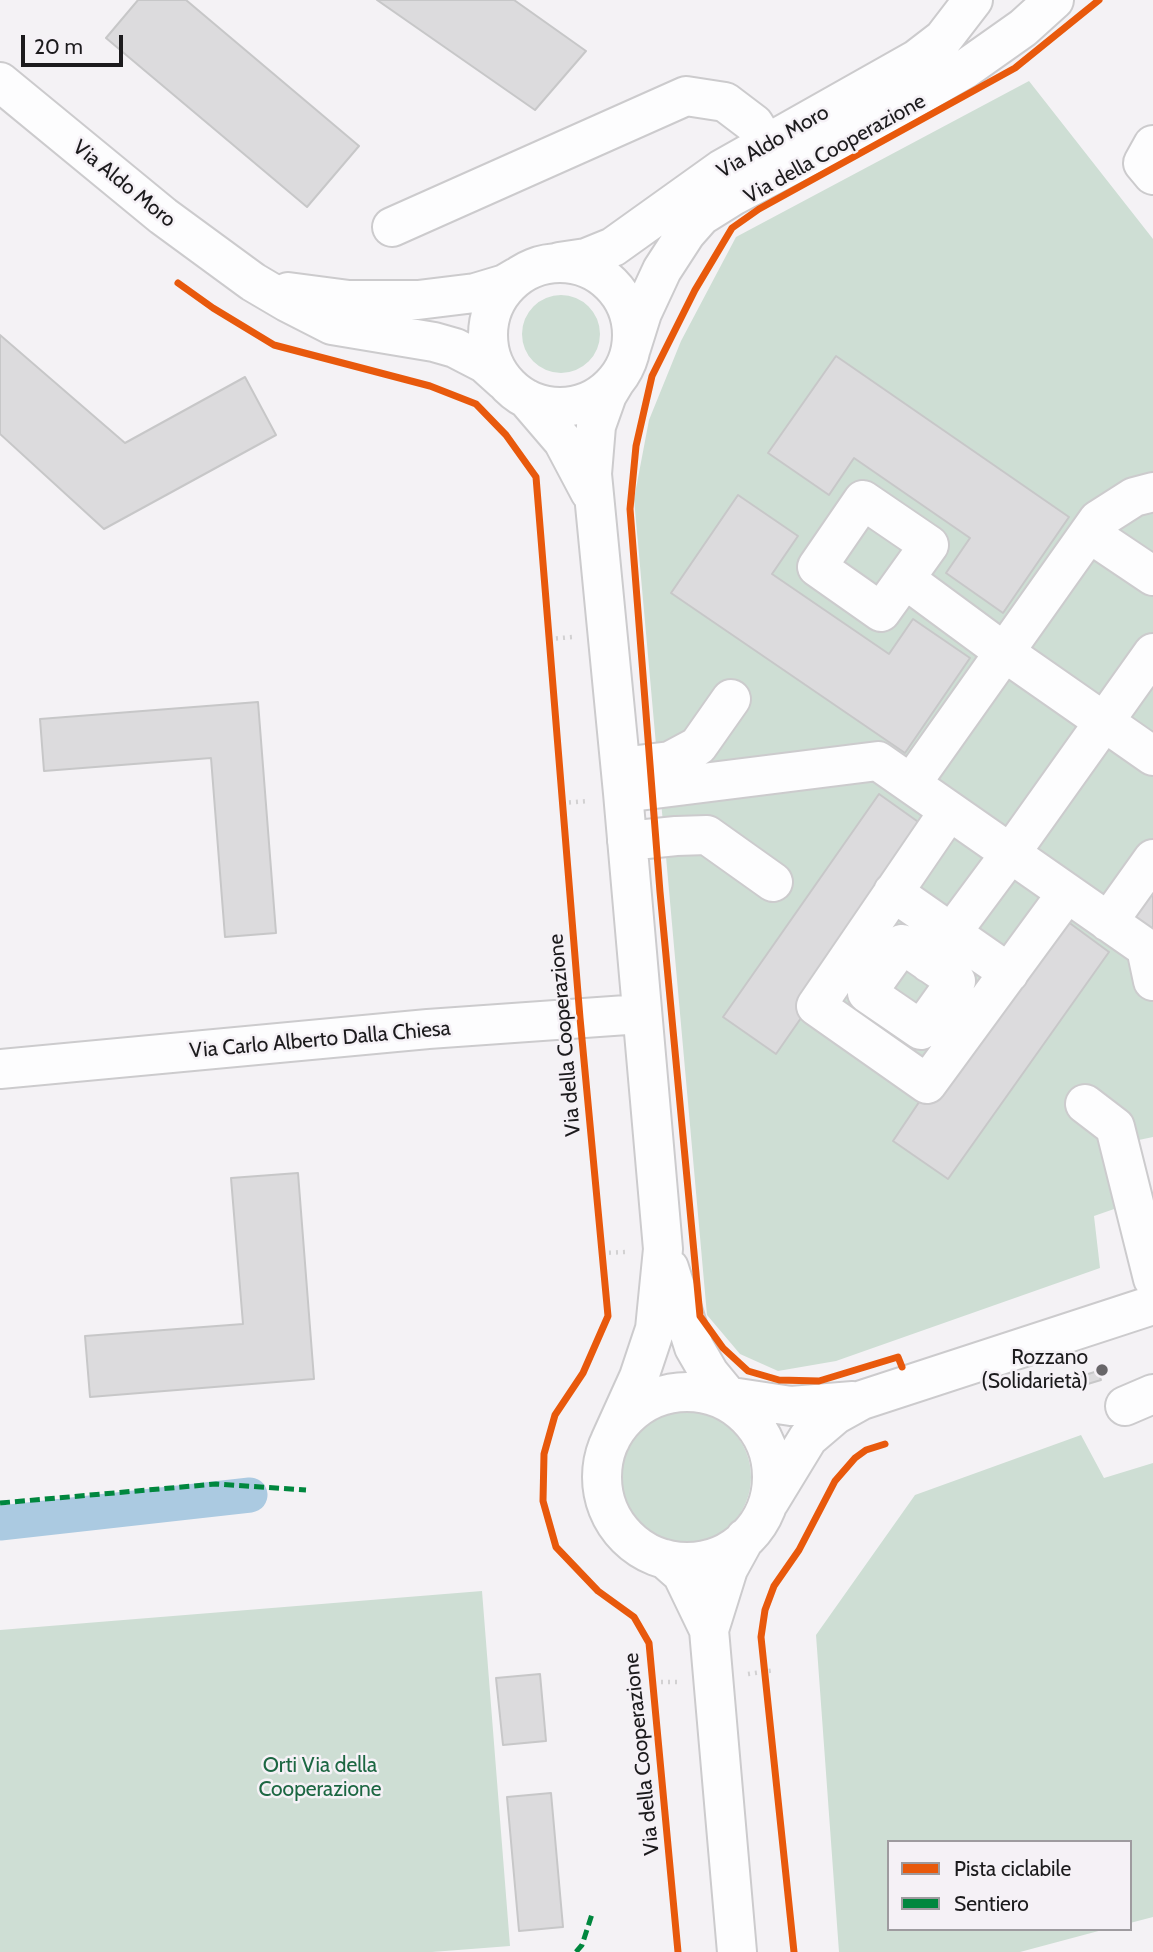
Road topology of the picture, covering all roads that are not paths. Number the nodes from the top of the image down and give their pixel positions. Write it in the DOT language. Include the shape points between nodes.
graph roads {
  1 [pos="973,0"];
  2 [pos="1055,0"];
  3 [pos="0,82"];
  4 [pos="767,145"];
  5 [pos="1153,145"];
  6 [pos="1153,175"];
  7 [pos="392,227"];
  8 [pos="559,262"];
  9 [pos="517,277"];
  10 [pos="253,282"];
  11 [pos="624,364"];
  12 [pos="515,390"];
  13 [pos="1153,492"];
  14 [pos="594,501"];
  15 [pos="1089,533"];
  16 [pos="1153,576"];
  17 [pos="905,579"];
  18 [pos="1004,652"];
  19 [pos="1153,653"];
  20 [pos="731,699"];
  21 [pos="1105,721"];
  22 [pos="1153,756"];
  23 [pos="622,780"];
  24 [pos="911,784"];
  25 [pos="949,811"];
  26 [pos="627,841"];
  27 [pos="1010,854"];
  28 [pos="1153,859"];
  29 [pos="773,882"];
  30 [pos="893,892"];
  31 [pos="1068,893"];
  32 [pos="1108,922"];
  33 [pos="951,933"];
  34 [pos="869,959"];
  35 [pos="929,963"];
  36 [pos="1009,973"];
  37 [pos="1153,981"];
  38 [pos="937,1008"];
  39 [pos="896,1013"];
  40 [pos="641,1014"];
  41 [pos="968,1030"];
  42 [pos="872,1045"];
  43 [pos="0,1069"];
  44 [pos="1085,1104"];
  45 [pos="663,1250"];
  46 [pos="1153,1279"];
  47 [pos="1153,1305"];
  48 [pos="862,1400"];
  49 [pos="723,1402"];
  50 [pos="610,1441"];
  51 [pos="754,1526"];
  52 [pos="665,1559"];
  53 [pos="709,1630"];
  54 [pos="737,1952"];
  1 -- 4 [label="street, Via Aldo Moro" via="943,39 917,60"];
  2 -- 11 [label="street, Via Aldo Moro" via="965,69 701,216 662,270"];
  3 -- 10 [label="street, Via Aldo Moro" via="163,216"];
  4 -- 7 [label="street" via="754,124 725,102 687,96"];
  4 -- 8 [label="street, Via Aldo Moro" via="722,169 613,247"];
  5 -- 6 [label="street" via="1143,163"];
  8 -- 9 [label="street"];
  8 -- 11 [label="street" via="590,268 615,287 632,327"];
  9 -- 10 [label="street, Via Aldo Moro" via="475,293 378,301 315,298"];
  9 -- 12 [label="street" via="496,301 488,331 492,359"];
  10 -- 12 [label="street, Via Aldo Moro" via="331,325 454,348 484,363"];
  11 -- 12 [label="street" via="594,398 573,406 550,407"];
  11 -- 14 [label="street" via="596,426"];
  12 -- 14 [label="street" via="563,442"];
  13 -- 15 [label="street" via="1134,497 1098,520"];
  14 -- 23 [label="street"];
  15 -- 16 [label="street"];
  15 -- 18 [label="street"];
  17 -- 18 [label="street"];
  18 -- 21 [label="street"];
  18 -- 24 [label="street"];
  19 -- 21 [label="street"];
  20 -- 23 [label="street" via="698,747"];
  21 -- 22 [label="street"];
  21 -- 27 [label="street"];
  23 -- 24 [label="street" via="878,761"];
  23 -- 26 [label="street"];
  24 -- 25 [label="street"];
  25 -- 27 [label="street"];
  25 -- 30 [label="street"];
  26 -- 29 [label="street" via="707,835"];
  26 -- 40 [label="street"];
  27 -- 31 [label="street"];
  27 -- 33 [label="street"];
  28 -- 32 [label="street"];
  30 -- 33 [label="street"];
  30 -- 34 [label="street"];
  31 -- 32 [label="street"];
  31 -- 36 [label="street"];
  32 -- 37 [label="street" via="1146,948"];
  33 -- 35 [label="street"];
  33 -- 36 [label="street"];
  34 -- 35 [label="street" via="902,944"];
  34 -- 39 [label="street" via="867,993"];
  34 -- 42 [label="street" via="816,1006"];
  35 -- 38 [label="street" via="956,981"];
  36 -- 41 [label="street"];
  38 -- 39 [label="street" via="921,1030"];
  38 -- 41 [label="street"];
  39 -- 42 [label="street"];
  40 -- 43 [label="street, Via Carlo Alberto Dalla Chiesa"];
  40 -- 45 [label="street"];
  41 -- 42 [label="street" via="927,1084"];
  44 -- 46 [label="street" via="1115,1127"];
  45 -- 49 [label="street" via="694,1347"];
  45 -- 50 [label="street" via="655,1329"];
  47 -- 48 [label="street"];
  48 -- 49 [label="street" via="791,1406"];
  48 -- 51 [label="street" via="808,1438"];
  49 -- 50 [label="street" via="668,1395 645,1403"];
  49 -- 51 [label="street" via="762,1440 771,1467 770,1491"];
  50 -- 52 [label="street" via="602,1480 611,1516 632,1542"];
  51 -- 52 [label="street" via="714,1558"];
  51 -- 53 [label="street" via="728,1569"];
  52 -- 53 [label="street" via="682,1574"];
  53 -- 54 [label="street"];
}
